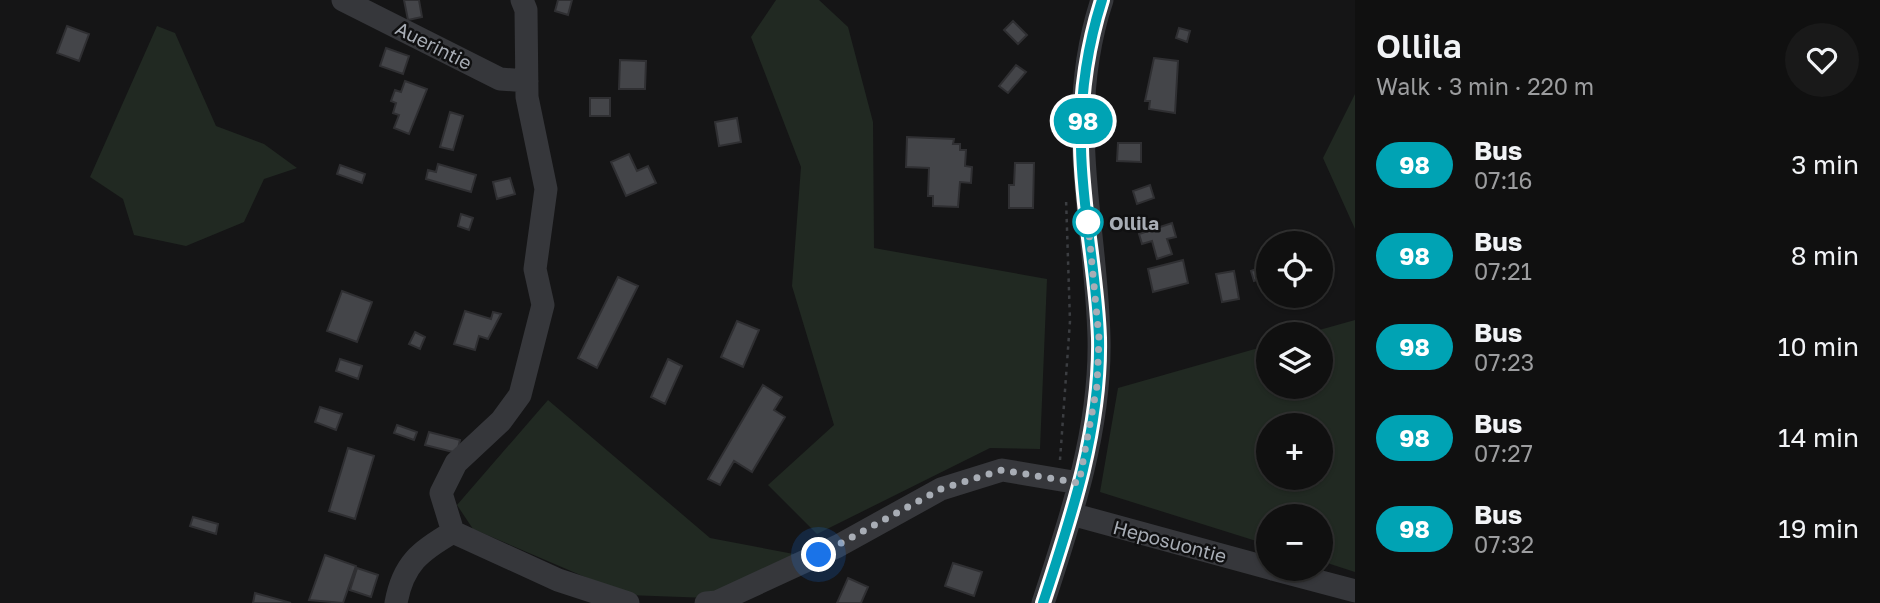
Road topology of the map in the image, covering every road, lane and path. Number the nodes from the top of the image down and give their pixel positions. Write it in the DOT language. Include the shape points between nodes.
graph roads {
  1 [pos="344,0"];
  2 [pos="522,0"];
  3 [pos="1102,0"];
  4 [pos="527,81"];
  5 [pos="1066,186"];
  6 [pos="1069,481"];
  7 [pos="1071,514"];
  8 [pos="453,531"];
  9 [pos="1256,564"];
  10 [pos="1318,581"];
  11 [pos="1355,591"];
  12 [pos="396,603"];
  13 [pos="628,603"];
  14 [pos="706,603"];
  15 [pos="1043,603"];
  1 -- 4 [label="street, Auerintie" via="500,79"];
  2 -- 4 [label="street"];
  3 -- 6 [label="street" via="1087,58 1081,147 1099,338 1097,386"];
  4 -- 8 [label="street" via="546,189 535,269 543,305 520,395 501,421 456,463 441,493"];
  5 -- 6 [label="path"];
  6 -- 7 [label="street"];
  6 -- 14 [label="street" via="1002,470 941,489 809,560"];
  7 -- 9 [label="street, Heposuontie"];
  7 -- 15 [label="street"];
  8 -- 12 [label="street" via="424,549 401,577"];
  8 -- 13 [label="street" via="558,580"];
  10 -- 11 [label="street, Heposuontie"];
}
